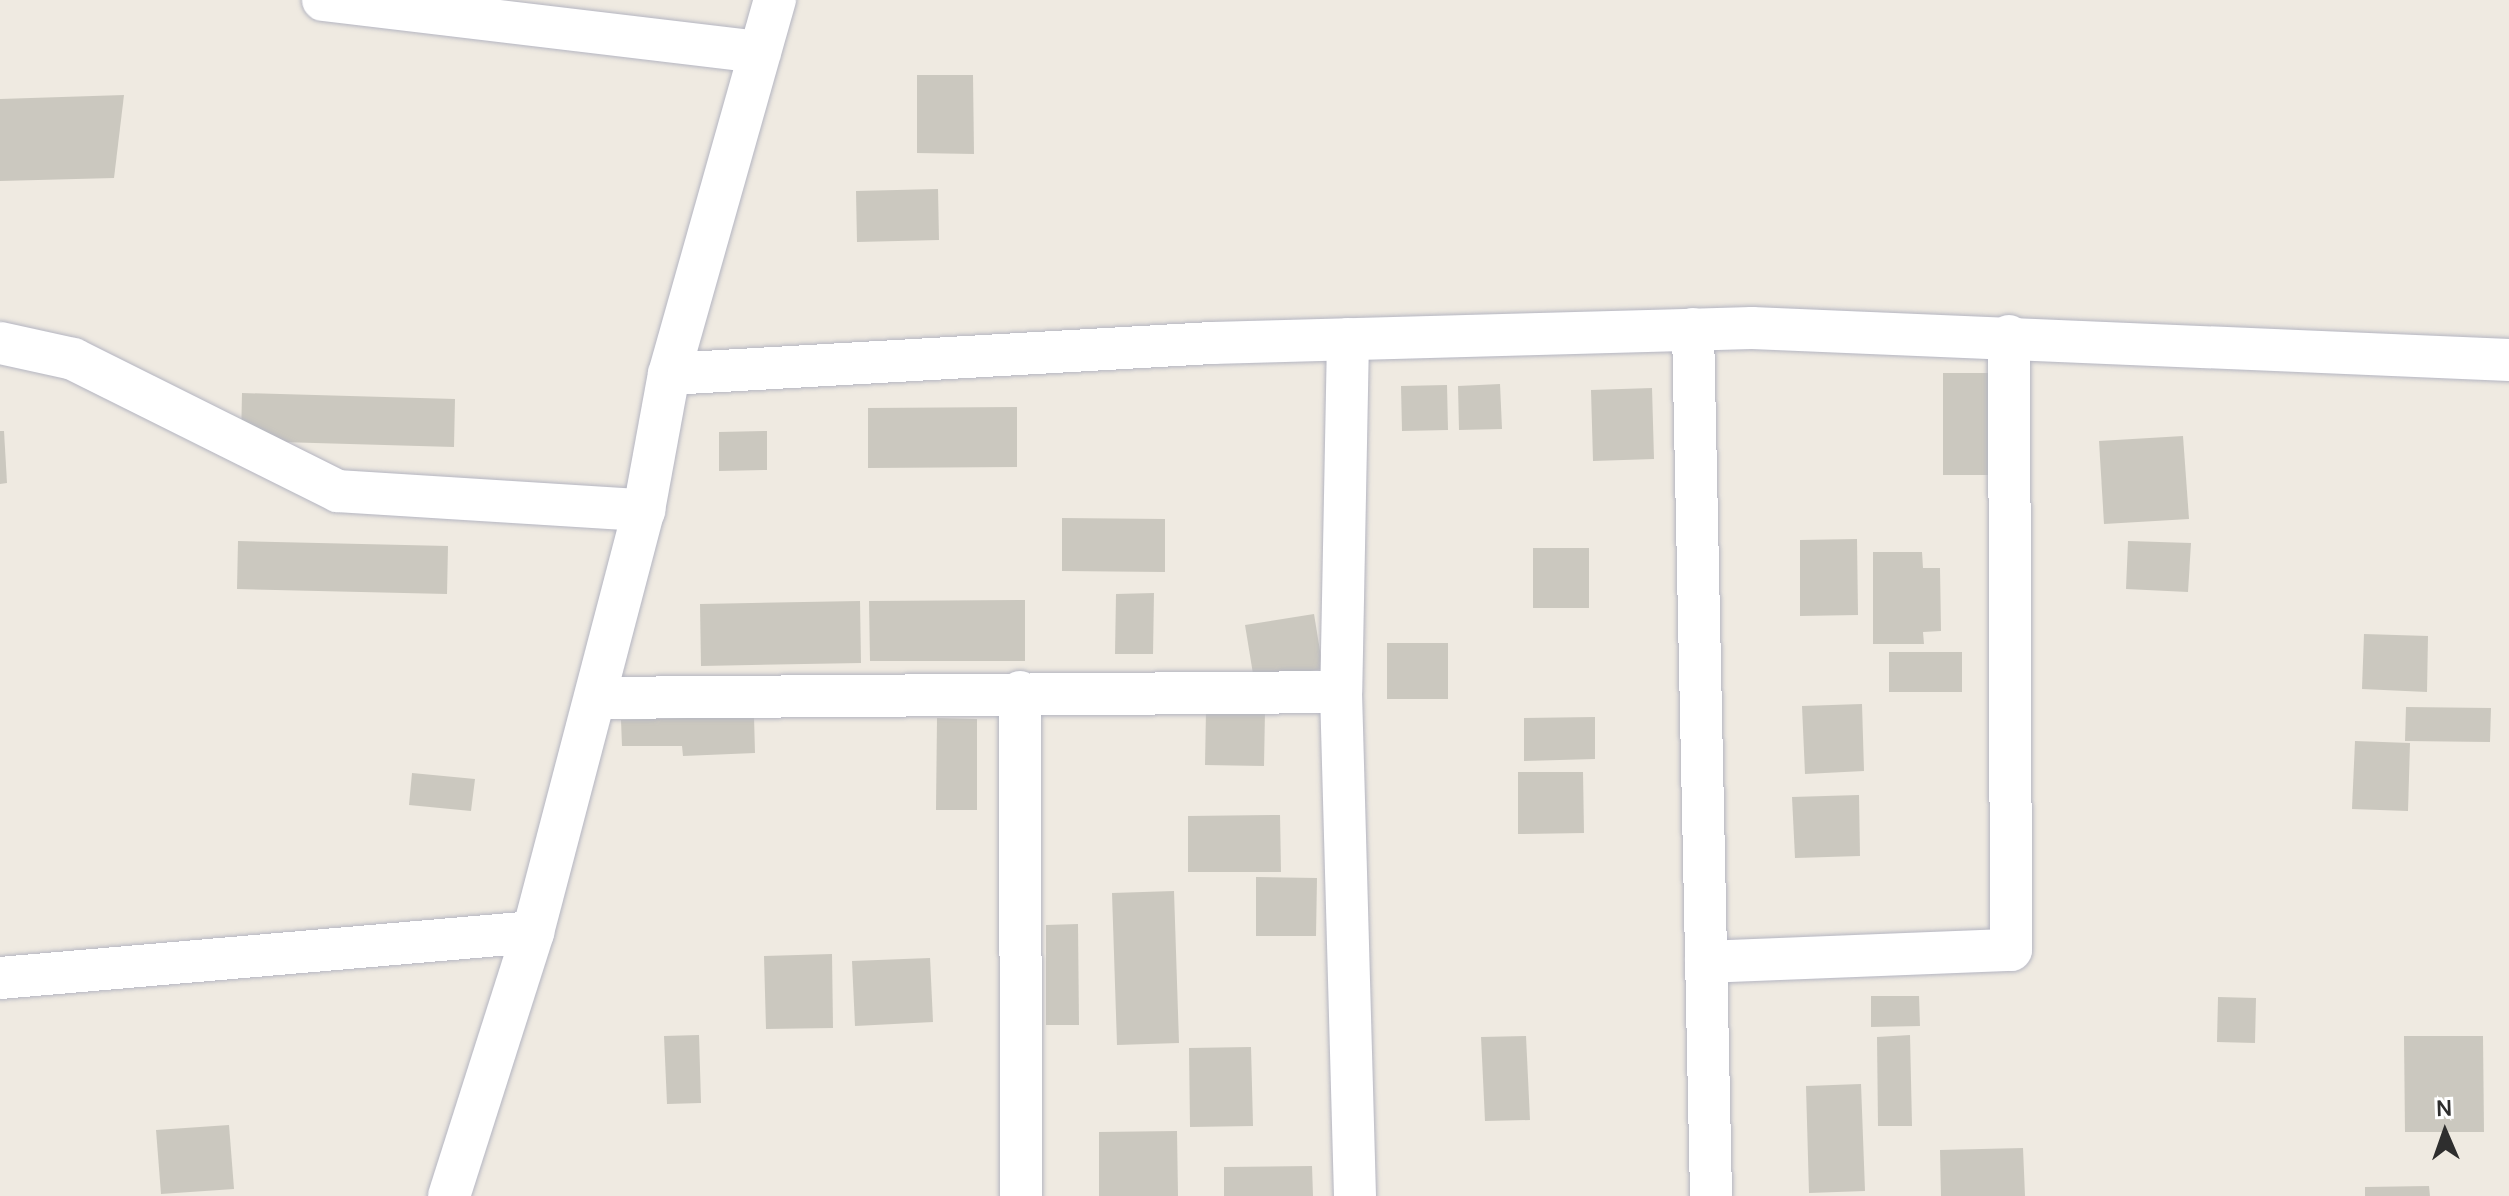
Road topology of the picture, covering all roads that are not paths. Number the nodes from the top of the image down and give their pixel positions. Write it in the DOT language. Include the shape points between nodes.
graph roads {
  1 [pos="323,0"];
  2 [pos="775,0"];
  3 [pos="760,52"];
  4 [pos="1693,329"];
  5 [pos="2009,336"];
  6 [pos="1348,339"];
  7 [pos="0,343"];
  8 [pos="2509,360"];
  9 [pos="669,374"];
  10 [pos="644,510"];
  11 [pos="1020,692"];
  12 [pos="1341,692"];
  13 [pos="595,698"];
  14 [pos="533,932"];
  15 [pos="1706,962"];
  16 [pos="0,978"];
  17 [pos="449,1196"];
  18 [pos="1021,1196"];
  19 [pos="1355,1196"];
  20 [pos="1711,1196"];
  1 -- 3 [label="street"];
  2 -- 3 [label="street"];
  3 -- 9 [label="street"];
  4 -- 5 [label="street"];
  4 -- 6 [label="street"];
  4 -- 15 [label="street"];
  5 -- 8 [label="street"];
  5 -- 15 [label="street" via="2011,950"];
  6 -- 9 [label="street"];
  6 -- 12 [label="street"];
  7 -- 10 [label="street" via="73,359 338,491"];
  9 -- 10 [label="street"];
  10 -- 13 [label="street"];
  11 -- 12 [label="street"];
  11 -- 13 [label="street"];
  11 -- 18 [label="street"];
  12 -- 19 [label="street"];
  13 -- 14 [label="street"];
  14 -- 16 [label="street"];
  14 -- 17 [label="street"];
  15 -- 20 [label="street"];
}
